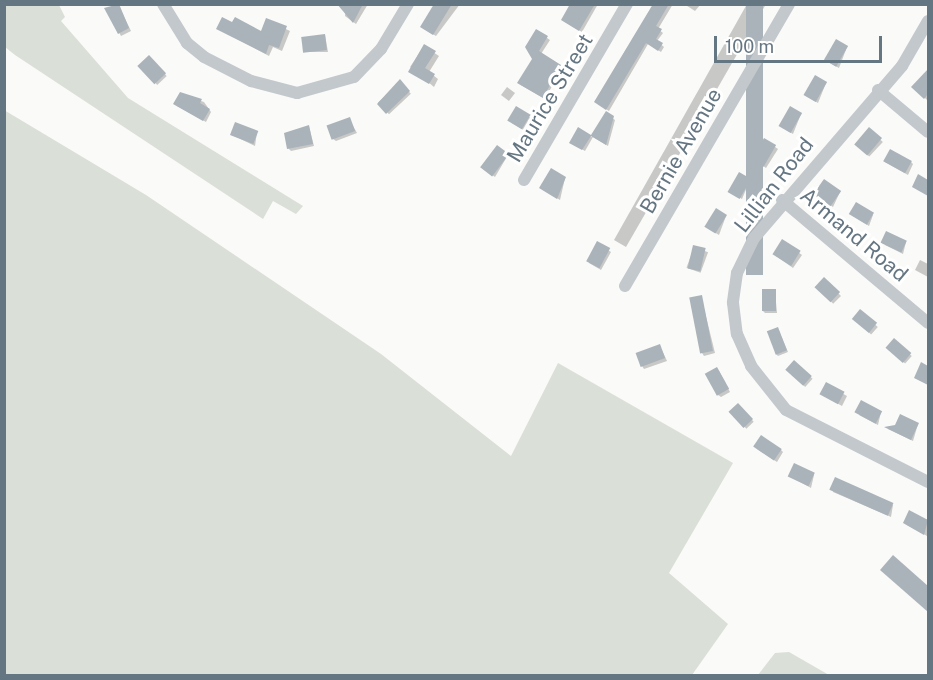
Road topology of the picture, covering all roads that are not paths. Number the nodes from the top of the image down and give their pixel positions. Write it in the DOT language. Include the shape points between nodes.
graph roads {
  1 [pos="163,4"];
  2 [pos="408,4"];
  3 [pos="627,4"];
  4 [pos="789,4"];
  5 [pos="928,21"];
  6 [pos="878,90"];
  7 [pos="928,132"];
  8 [pos="524,180"];
  9 [pos="783,200"];
  10 [pos="625,286"];
  11 [pos="928,323"];
  12 [pos="928,479"];
  1 -- 2 [label="street" via="187,43 204,57 251,81 297,93 354,77 381,49"];
  3 -- 8 [label="street, Maurice Street"];
  4 -- 10 [label="street, Bernie Avenue"];
  5 -- 6 [label="street, Lillian Road" via="902,66"];
  6 -- 7 [label="street"];
  6 -- 9 [label="street, Lillian Road"];
  9 -- 11 [label="street, Armand Road"];
  9 -- 12 [label="street, Lillian Road" via="753,238 737,273 737,334 751,366 786,410"];
}
